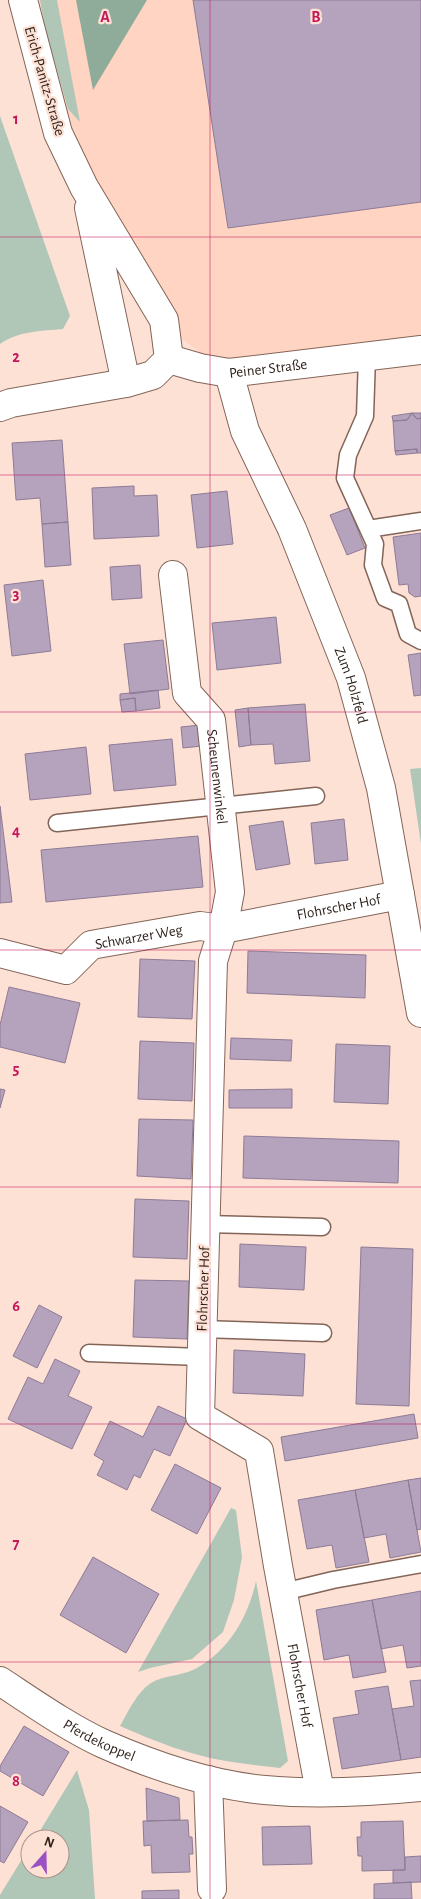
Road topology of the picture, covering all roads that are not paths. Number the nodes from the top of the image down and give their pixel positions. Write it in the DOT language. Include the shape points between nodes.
graph roads {
  1 [pos="23,0"];
  2 [pos="84,187"];
  3 [pos="421,350"];
  4 [pos="368,357"];
  5 [pos="169,359"];
  6 [pos="230,374"];
  7 [pos="126,383"];
  8 [pos="0,407"];
  9 [pos="421,521"];
  10 [pos="368,529"];
  11 [pos="173,574"];
  12 [pos="421,641"];
  13 [pos="316,796"];
  14 [pos="220,806"];
  15 [pos="57,823"];
  16 [pos="400,895"];
  17 [pos="223,929"];
  18 [pos="0,953"];
  19 [pos="421,1013"];
  20 [pos="205,1224"];
  21 [pos="322,1227"];
  22 [pos="201,1329"];
  23 [pos="322,1333"];
  24 [pos="89,1352"];
  25 [pos="201,1357"];
  26 [pos="421,1564"];
  27 [pos="283,1592"];
  28 [pos="0,1680"];
  29 [pos="208,1780"];
  30 [pos="421,1787"];
  31 [pos="320,1792"];
  32 [pos="212,1889"];
  1 -- 2 [label="street, Erich-Panitz-Straße" via="58,133"];
  2 -- 5 [label="street, Erich-Panitz-Straße" via="164,320"];
  2 -- 7 [label="street, Erich-Panitz-Straße"];
  3 -- 4 [label="street, Peiner Straße"];
  4 -- 6 [label="street, Peiner Straße"];
  4 -- 10 [label="lane" via="365,416 348,455 345,478"];
  5 -- 6 [label="street, Peiner Straße"];
  5 -- 7 [label="street" via="153,376"];
  6 -- 16 [label="street, Zum Holzfeld" via="245,431 292,529 352,678 381,788"];
  7 -- 8 [label="street"];
  9 -- 10 [label="lane"];
  10 -- 12 [label="lane" via="375,544 373,565 385,598 399,604 408,634"];
  11 -- 14 [label="street, Scheunenwinkel" via="187,693 211,720"];
  13 -- 14 [label="lane"];
  14 -- 15 [label="lane"];
  14 -- 17 [label="street, Scheunenwinkel" via="230,892"];
  16 -- 17 [label="street, Flohrscher Hof"];
  16 -- 19 [label="street, Zum Holzfeld"];
  17 -- 18 [label="street, Schwarzer Weg" via="200,926 91,945 66,970"];
  17 -- 20 [label="street, Flohrscher Hof" via="213,961"];
  20 -- 21 [label="lane"];
  20 -- 22 [label="street, Flohrscher Hof"];
  22 -- 23 [label="lane"];
  22 -- 25 [label="street, Flohrscher Hof"];
  24 -- 25 [label="lane"];
  25 -- 27 [label="street, Flohrscher Hof" via="200,1416 259,1451"];
  26 -- 27 [label="lane"];
  27 -- 31 [label="street, Flohrscher Hof"];
  28 -- 29 [label="street, Pferdekoppel" via="103,1743"];
  29 -- 31 [label="street, Pferdekoppel" via="264,1790"];
  29 -- 32 [label="street"];
  30 -- 31 [label="street, Pferdekoppel" via="374,1792"];
}
